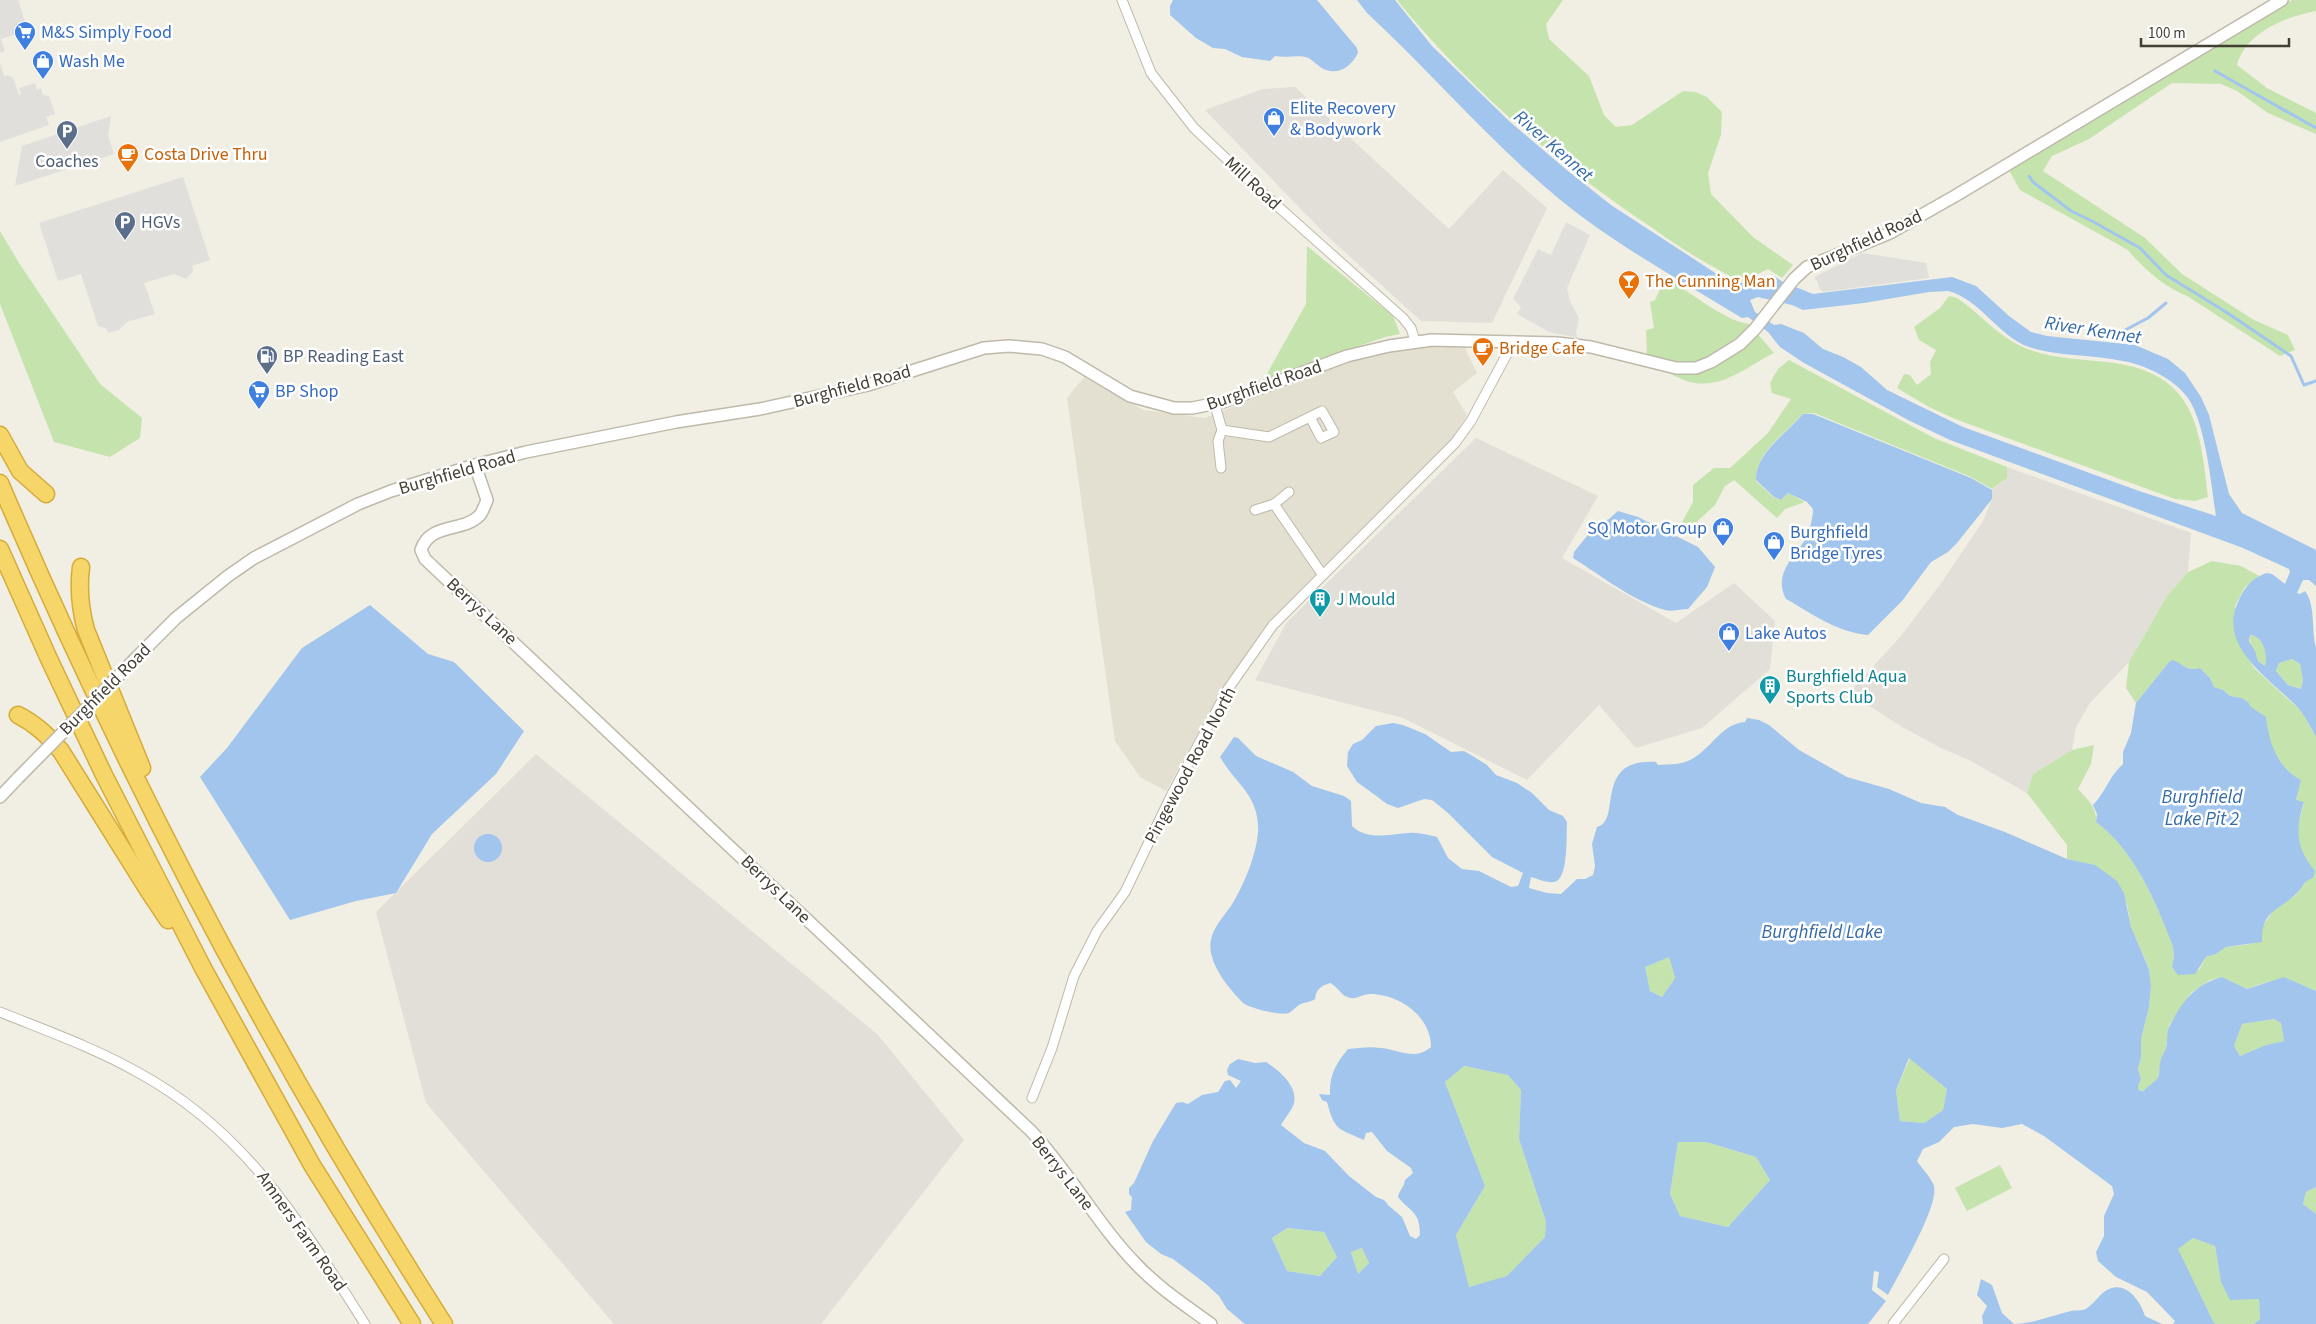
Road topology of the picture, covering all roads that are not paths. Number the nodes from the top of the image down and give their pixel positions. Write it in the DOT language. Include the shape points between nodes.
graph roads {
  1 [pos="1122,0"];
  2 [pos="2282,0"];
  3 [pos="1514,341"];
  4 [pos="1415,342"];
  5 [pos="1215,404"];
  6 [pos="1310,417"];
  7 [pos="1222,430"];
  8 [pos="0,435"];
  9 [pos="475,465"];
  10 [pos="1221,468"];
  11 [pos="0,483"];
  12 [pos="1289,492"];
  13 [pos="46,494"];
  14 [pos="1274,504"];
  15 [pos="1255,510"];
  16 [pos="0,549"];
  17 [pos="81,567"];
  18 [pos="1322,574"];
  19 [pos="18,715"];
  20 [pos="0,797"];
  21 [pos="160,827"];
  22 [pos="202,968"];
  23 [pos="0,1012"];
  24 [pos="1032,1098"];
  25 [pos="1944,1259"];
  26 [pos="365,1324"];
  27 [pos="412,1324"];
  28 [pos="444,1324"];
  29 [pos="1211,1324"];
  30 [pos="1893,1324"];
  1 -- 4 [label="street, Mill Road" via="1151,73 1194,128 1403,318 1411,328"];
  2 -- 3 [label="street, Burghfield Road" via="1955,196 1874,240 1807,267 1749,336 1711,362 1687,369 1591,348"];
  3 -- 4 [label="street, Burghfield Road"];
  3 -- 18 [label="street, Pingewood Road North" via="1471,421 1455,443"];
  4 -- 5 [label="street, Burghfield Road" via="1346,356"];
  5 -- 7 [label="street"];
  5 -- 9 [label="street, Burghfield Road" via="1174,408 1150,403 1130,396 1070,360 1048,351 1009,346 984,348 868,386 526,452"];
  6 -- 7 [label="street" via="1269,437"];
  7 -- 10 [label="street" via="1218,441"];
  8 -- 13 [label="highway" via="20,472"];
  9 -- 20 [label="street, Burghfield Road, bridge" via="358,504 254,558 228,576 176,618"];
  9 -- 29 [label="street, Berrys Lane" via="487,500 481,514 433,533 424,541 421,550 425,559 1031,1131 1136,1264 1160,1287"];
  11 -- 21 [label="highway" via="74,652"];
  12 -- 14 [label="street"];
  14 -- 15 [label="street"];
  14 -- 18 [label="street"];
  16 -- 22 [label="highway" via="104,775"];
  17 -- 21 [label="highway" via="79,598 86,630 145,776"];
  18 -- 24 [label="street, Pingewood Road North" via="1273,625 1228,689 1197,743 1125,892 1097,931 1074,976 1052,1048 1031,1088"];
  19 -- 22 [label="highway" via="40,728 61,751 148,890"];
  21 -- 28 [label="highway" via="261,1017 361,1192"];
  22 -- 27 [label="highway" via="312,1165"];
  23 -- 26 [label="street, Amners Farm Road" via="111,1058 190,1106 218,1128 277,1192"];
  25 -- 30 [label="street"];
}
